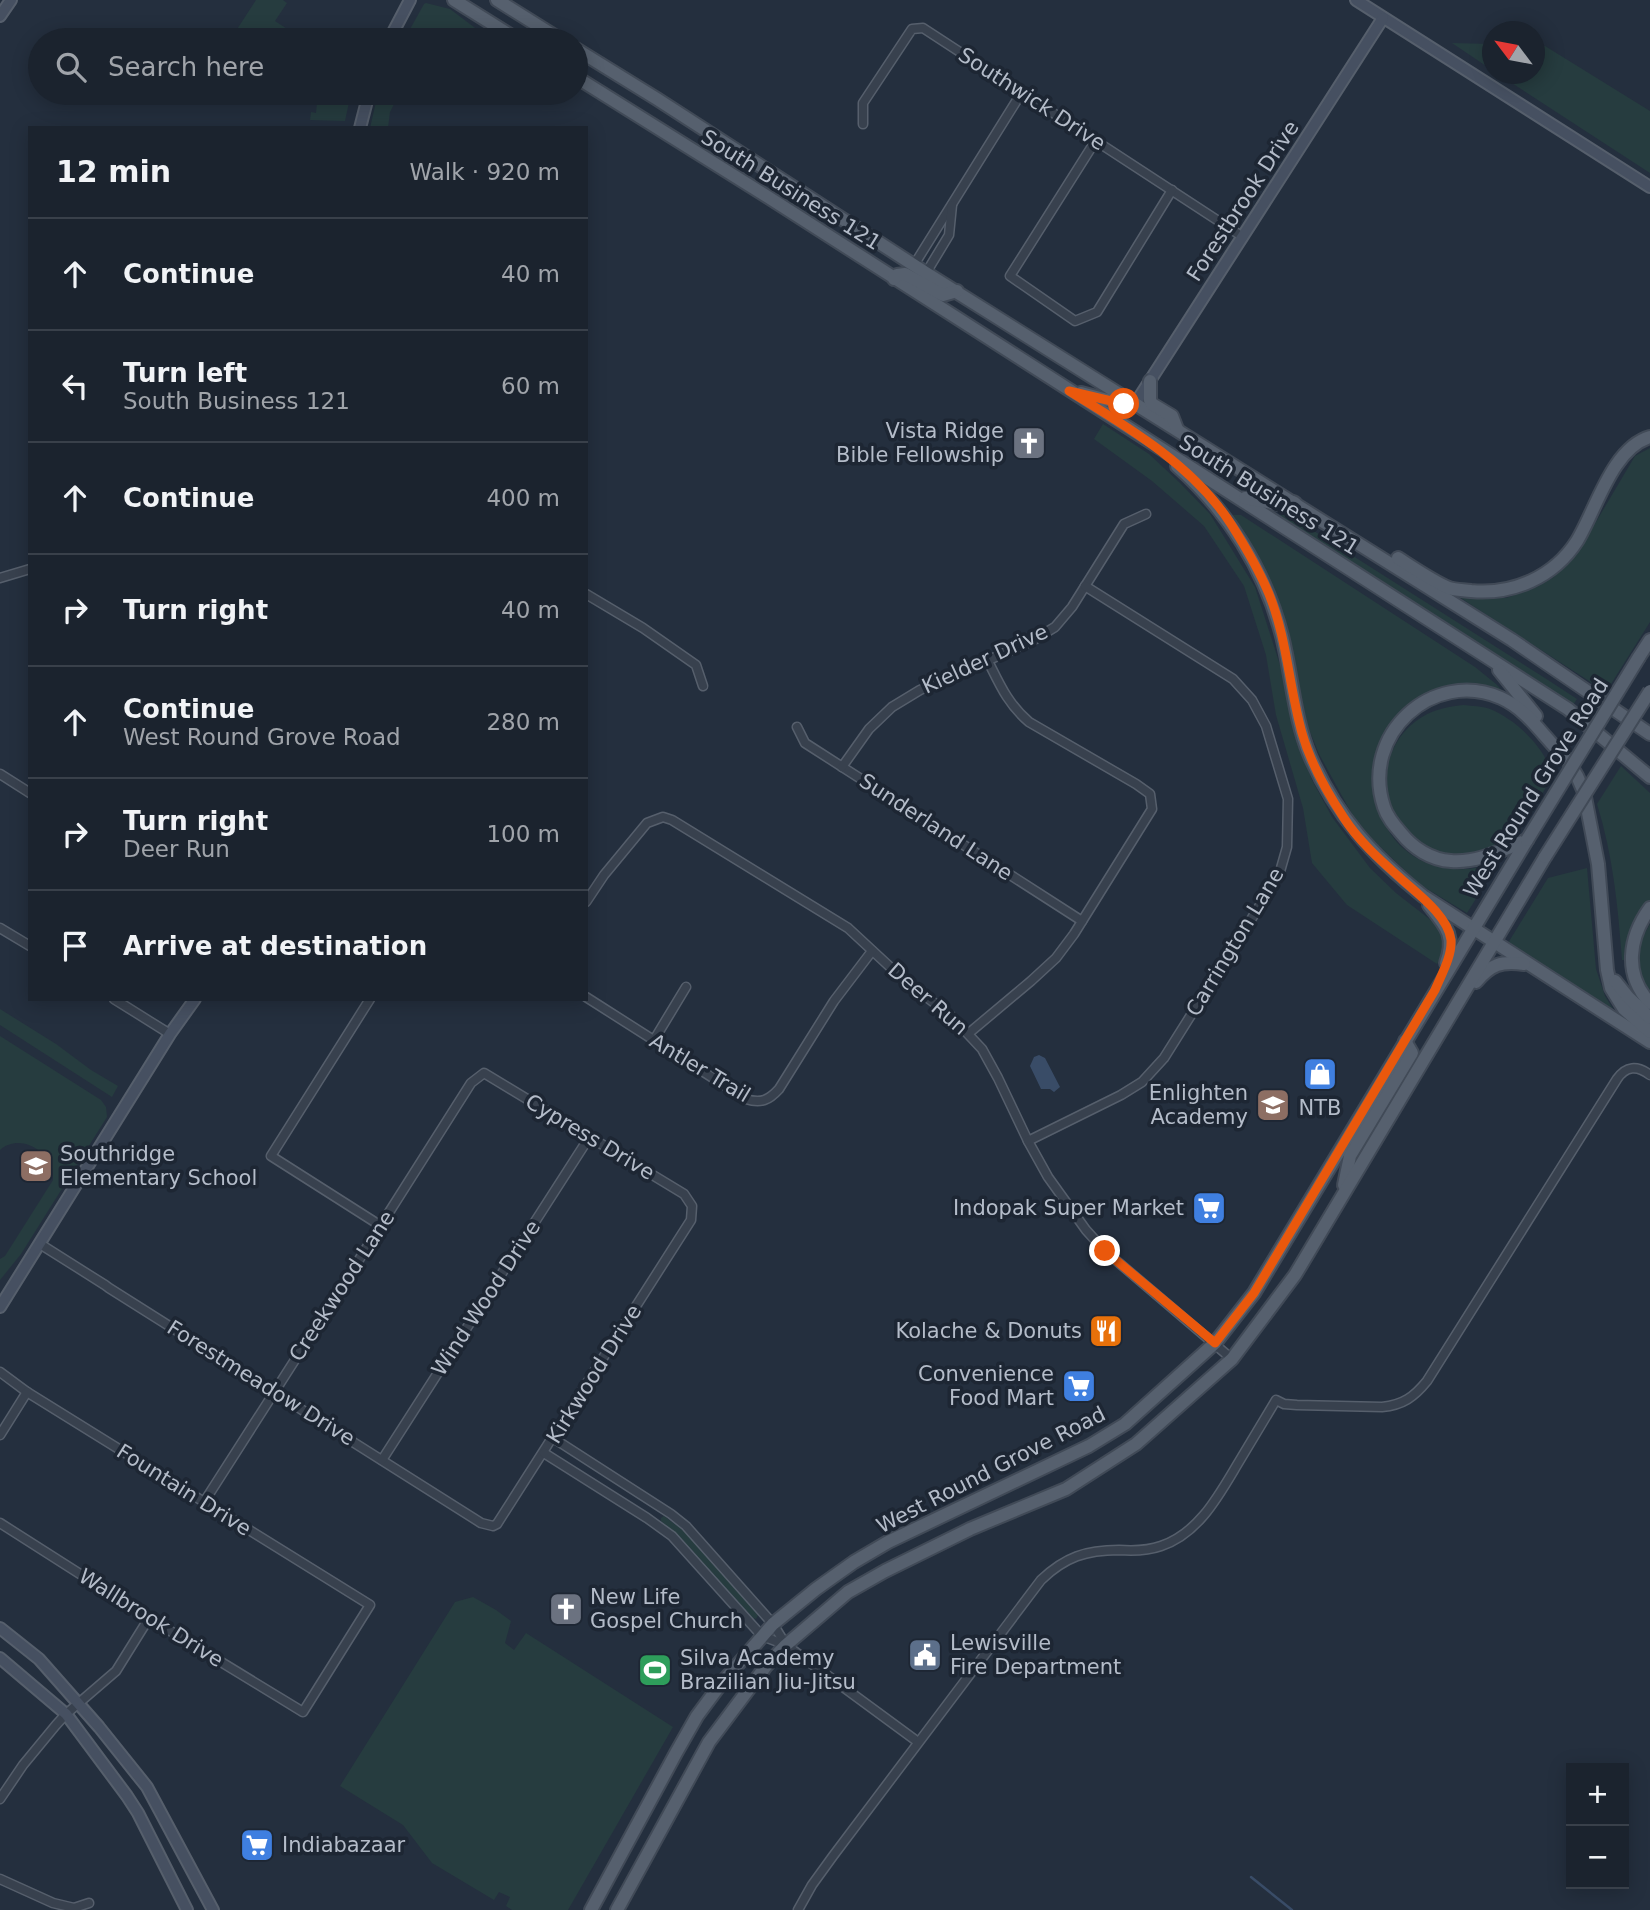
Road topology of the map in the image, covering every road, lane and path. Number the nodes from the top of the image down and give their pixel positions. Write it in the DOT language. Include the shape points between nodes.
graph roads {
  1 [pos="11,0"];
  2 [pos="410,0"];
  3 [pos="454,0"];
  4 [pos="497,0"];
  5 [pos="1356,0"];
  6 [pos="0,16"];
  7 [pos="1384,19"];
  8 [pos="395,28"];
  9 [pos="499,28"];
  10 [pos="542,28"];
  11 [pos="588,57"];
  12 [pos="588,84"];
  13 [pos="1022,92"];
  14 [pos="366,105"];
  15 [pos="666,105"];
  16 [pos="863,124"];
  17 [pos="653,125"];
  18 [pos="360,126"];
  19 [pos="1096,140"];
  20 [pos="1650,187"];
  21 [pos="1172,190"];
  22 [pos="952,202"];
  23 [pos="1243,237"];
  24 [pos="914,265"];
  25 [pos="926,273"];
  26 [pos="894,279"];
  27 [pos="957,291"];
  28 [pos="1150,381"];
  29 [pos="1069,391"];
  30 [pos="1135,404"];
  31 [pos="1177,430"];
  32 [pos="1650,437"];
  33 [pos="1148,440"];
  34 [pos="1237,497"];
  35 [pos="1293,502"];
  36 [pos="1146,513"];
  37 [pos="28,570"];
  38 [pos="0,578"];
  39 [pos="1085,586"];
  40 [pos="588,595"];
  41 [pos="1650,640"];
  42 [pos="1487,657"];
  43 [pos="988,660"];
  44 [pos="703,685"];
  45 [pos="1650,691"];
  46 [pos="797,727"];
  47 [pos="1650,734"];
  48 [pos="1567,759"];
  49 [pos="842,767"];
  50 [pos="0,774"];
  51 [pos="1650,777"];
  52 [pos="28,792"];
  53 [pos="1527,839"];
  54 [pos="589,891"];
  55 [pos="1423,896"];
  56 [pos="1650,908"];
  57 [pos="1082,921"];
  58 [pos="0,928"];
  59 [pos="1472,929"];
  60 [pos="1494,942"];
  61 [pos="28,945"];
  62 [pos="872,951"];
  63 [pos="1529,964"];
  64 [pos="1607,970"];
  65 [pos="686,987"];
  66 [pos="1435,990"];
  67 [pos="588,998"];
  68 [pos="117,1001"];
  69 [pos="194,1001"];
  70 [pos="369,1001"];
  71 [pos="1457,1003"];
  72 [pos="1650,1003"];
  73 [pos="1650,1018"];
  74 [pos="1650,1032"];
  75 [pos="969,1033"];
  76 [pos="170,1034"];
  77 [pos="654,1040"];
  78 [pos="1405,1041"];
  79 [pos="1650,1042"];
  80 [pos="484,1073"];
  81 [pos="1650,1075"];
  82 [pos="590,1136"];
  83 [pos="1028,1141"];
  84 [pos="1342,1195"];
  85 [pos="692,1206"];
  86 [pos="381,1226"];
  87 [pos="40,1244"];
  88 [pos="0,1307"];
  89 [pos="1215,1343"];
  90 [pos="1232,1359"];
  91 [pos="0,1372"];
  92 [pos="27,1392"];
  93 [pos="275,1392"];
  94 [pos="0,1435"];
  95 [pos="553,1438"];
  96 [pos="544,1453"];
  97 [pos="382,1460"];
  98 [pos="204,1502"];
  99 [pos="0,1523"];
  100 [pos="481,1523"];
  101 [pos="149,1618"];
  102 [pos="773,1624"];
  103 [pos="0,1628"];
  104 [pos="762,1636"];
  105 [pos="786,1645"];
  106 [pos="0,1658"];
  107 [pos="78,1703"];
  108 [pos="303,1712"];
  109 [pos="66,1714"];
  110 [pos="918,1742"];
  111 [pos="0,1799"];
  112 [pos="0,1879"];
  113 [pos="202,1888"];
  114 [pos="181,1897"];
  115 [pos="89,1903"];
  116 [pos="187,1910"];
  117 [pos="213,1910"];
  118 [pos="591,1910"];
  119 [pos="618,1910"];
  120 [pos="798,1910"];
  1 -- 6 [label="street"];
  2 -- 8 [label="street"];
  3 -- 9 [label="main road"];
  4 -- 10 [label="main road"];
  5 -- 7 [label="street"];
  7 -- 20 [label="street"];
  7 -- 23 [label="street, Forestbrook Drive"];
  11 -- 15 [label="main road, South Business 121"];
  12 -- 17 [label="main road, South Business 121"];
  13 -- 16 [label="street, Southwick Drive" via="923,28 912,29 863,103"];
  13 -- 19 [label="street, Southwick Drive"];
  13 -- 22 [label="street"];
  14 -- 18 [label="street"];
  15 -- 17 [label="main road"];
  15 -- 24 [label="main road, South Business 121"];
  17 -- 26 [label="main road, South Business 121"];
  19 -- 21 [label="street, Southwick Drive"];
  19 -- 21 [label="street" via="1010,276 1075,321 1097,312"];
  21 -- 23 [label="street, Southwick Drive"];
  22 -- 24 [label="street"];
  22 -- 25 [label="street" via="949,236"];
  23 -- 28 [label="street, Forestbrook Drive"];
  24 -- 25 [label="main road, South Business 121"];
  25 -- 27 [label="main road, South Business 121"];
  26 -- 27 [label="main road" via="905,274 943,295"];
  26 -- 29 [label="main road, South Business 121"];
  27 -- 30 [label="main road, South Business 121"];
  28 -- 30 [label="street, Forestbrook Drive"];
  28 -- 31 [label="main road" via="1152,404 1172,416"];
  29 -- 30 [label="main road"];
  29 -- 33 [label="main road, South Business 121"];
  30 -- 31 [label="main road, South Business 121"];
  31 -- 35 [label="main road, South Business 121"];
  32 -- 35 [label="main road" via="1617,464 1564,557 1529,583 1490,593 1450,588"];
  33 -- 34 [label="main road, South Business 121"];
  33 -- 55 [label="main road" via="1213,501 1255,566 1282,637 1302,734 1344,819"];
  34 -- 35 [label="main road"];
  34 -- 42 [label="main road, South Business 121"];
  35 -- 47 [label="main road, South Business 121" via="1512,640"];
  36 -- 39 [label="street, Kielder Drive" via="1124,524"];
  37 -- 38 [label="street"];
  39 -- 43 [label="street, Kielder Drive" via="1055,626"];
  39 -- 83 [label="street, Carrington Lane" via="1233,679 1252,701 1266,726 1288,799 1287,847 1279,875 1164,1058 1142,1082 1121,1095"];
  40 -- 44 [label="street" via="696,665"];
  41 -- 53 [label="main road, West Round Grove Road, bridge"];
  42 -- 48 [label="main road"];
  42 -- 51 [label="main road, South Business 121" via="1568,709"];
  43 -- 49 [label="street, Kielder Drive" via="920,690 892,708 869,729"];
  43 -- 57 [label="street" via="1018,713 1150,794 1152,809"];
  45 -- 60 [label="main road, West Round Grove Road, bridge"];
  46 -- 49 [label="street, Sunderland Lane" via="805,743"];
  48 -- 53 [label="main road" via="1524,712 1470,690 1425,701 1398,722 1388,739 1379,769 1384,807 1408,842 1430,856 1460,861 1489,856"];
  48 -- 64 [label="main road" via="1584,792 1598,864"];
  49 -- 57 [label="street, Sunderland Lane"];
  50 -- 52 [label="street"];
  53 -- 59 [label="main road, West Round Grove Road"];
  54 -- 62 [label="street, Deer Run" via="647,822 663,817 848,928"];
  55 -- 59 [label="main road"];
  55 -- 66 [label="main road" via="1447,927 1451,940"];
  56 -- 72 [label="main road" via="1631,952 1635,979"];
  57 -- 75 [label="street" via="1056,958"];
  58 -- 61 [label="street"];
  59 -- 60 [label="main road"];
  59 -- 66 [label="main road, West Round Grove Road"];
  60 -- 63 [label="main road"];
  60 -- 71 [label="main road, West Round Grove Road"];
  62 -- 75 [label="street, Deer Run"];
  62 -- 77 [label="street, Antler Trail" via="834,1001 779,1089 764,1101 746,1099"];
  63 -- 71 [label="main road" via="1496,965"];
  63 -- 79 [label="main road"];
  64 -- 73 [label="main road"];
  64 -- 74 [label="main road" via="1611,988 1624,1009"];
  65 -- 77 [label="street"];
  66 -- 78 [label="main road, West Round Grove Road"];
  67 -- 77 [label="street, Antler Trail"];
  68 -- 76 [label="street"];
  69 -- 76 [label="street"];
  70 -- 86 [label="street" via="271,1156"];
  71 -- 84 [label="main road, West Round Grove Road"];
  75 -- 83 [label="street, Deer Run" via="999,1078"];
  76 -- 87 [label="street"];
  78 -- 84 [label="main road" via="1412,1053 1350,1156"];
  78 -- 89 [label="main road, West Round Grove Road" via="1254,1293"];
  80 -- 82 [label="street, Cypress Drive"];
  80 -- 86 [label="street, Creekwood Lane" via="471,1083"];
  81 -- 110 [label="street" via="1632,1068 1617,1079 1417,1393 1403,1403 1382,1407 1297,1405 1276,1400 1198,1522 1154,1549 1093,1551 1054,1568"];
  82 -- 85 [label="street, Cypress Drive" via="684,1194"];
  82 -- 97 [label="street, Wind Wood Drive"];
  83 -- 89 [label="street, Deer Run" via="1048,1177 1105,1251"];
  84 -- 90 [label="main road, West Round Grove Road" via="1295,1275"];
  85 -- 95 [label="street, Kirkwood Drive" via="691,1220"];
  86 -- 93 [label="street, Creekwood Lane"];
  87 -- 88 [label="street"];
  87 -- 93 [label="street, Forestmeadow Drive"];
  89 -- 90 [label="street, Deer Run"];
  89 -- 102 [label="main road, West Round Grove Road" via="1125,1424 1089,1446 888,1542 816,1589"];
  90 -- 105 [label="main road, West Round Grove Road" via="1136,1444 1066,1489 970,1529 872,1578 848,1592"];
  91 -- 92 [label="street, Fountain Drive"];
  92 -- 94 [label="street"];
  92 -- 98 [label="street, Fountain Drive"];
  93 -- 97 [label="street, Forestmeadow Drive"];
  93 -- 98 [label="street, Creekwood Lane"];
  95 -- 96 [label="street, Kirkwood Drive"];
  95 -- 102 [label="street" via="686,1526"];
  96 -- 100 [label="street, Kirkwood Drive" via="498,1524"];
  96 -- 104 [label="street" via="672,1536"];
  97 -- 100 [label="street, Forestmeadow Drive"];
  98 -- 108 [label="street, Fountain Drive" via="370,1605"];
  99 -- 101 [label="street, Wallbrook Drive"];
  101 -- 107 [label="street" via="116,1671"];
  101 -- 108 [label="street, Wallbrook Drive"];
  102 -- 104 [label="main road, West Round Grove Road"];
  102 -- 105 [label="street"];
  103 -- 107 [label="street" via="39,1659"];
  104 -- 105 [label="street"];
  104 -- 118 [label="main road, West Round Grove Road" via="698,1716"];
  105 -- 110 [label="street"];
  105 -- 119 [label="main road, West Round Grove Road" via="709,1742"];
  106 -- 109 [label="street"];
  107 -- 109 [label="street"];
  107 -- 113 [label="street" via="147,1787"];
  109 -- 111 [label="street"];
  109 -- 114 [label="street" via="138,1814"];
  110 -- 120 [label="street"];
  112 -- 115 [label="street" via="54,1903 74,1908"];
  113 -- 114 [label="street"];
  113 -- 117 [label="street"];
  114 -- 116 [label="street"];
}
